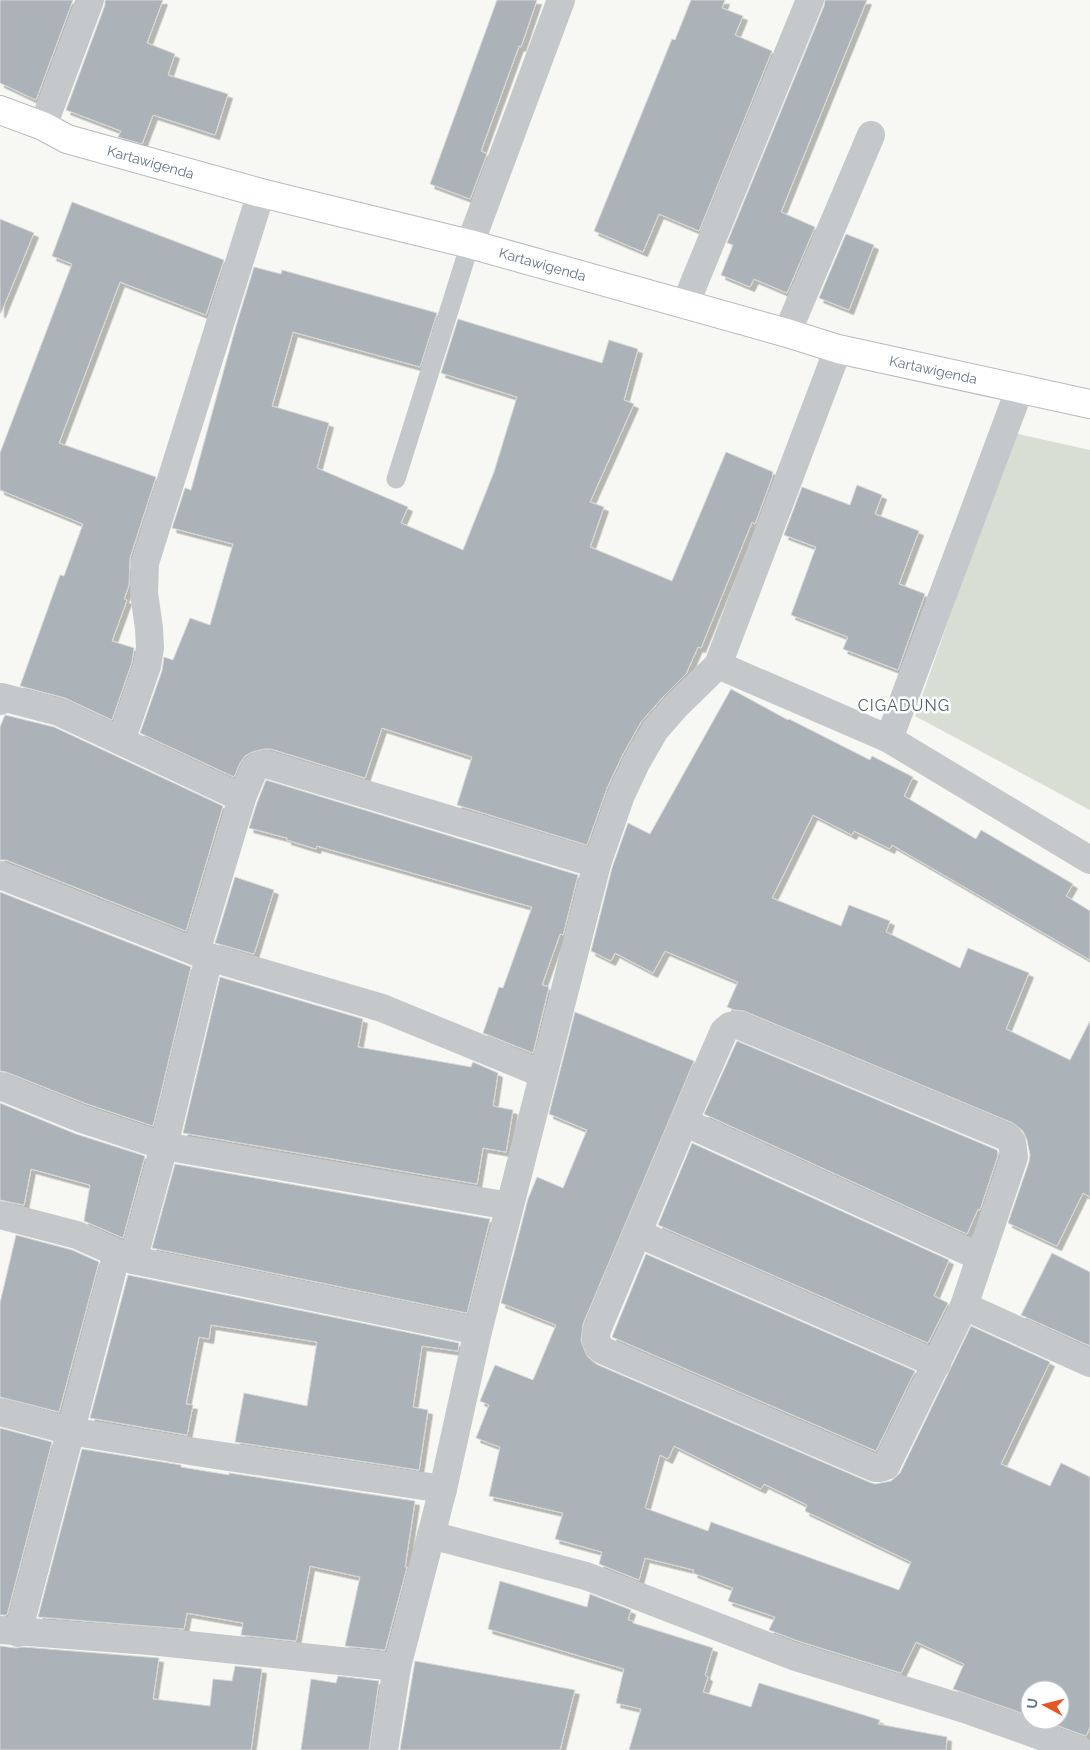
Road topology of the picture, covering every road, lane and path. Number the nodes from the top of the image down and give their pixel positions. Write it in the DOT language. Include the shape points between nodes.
graph roads {
  1 [pos="90,0"];
  2 [pos="561,0"];
  3 [pos="810,0"];
  4 [pos="0,110"];
  5 [pos="44,126"];
  6 [pos="871,135"];
  7 [pos="261,194"];
  8 [pos="470,244"];
  9 [pos="685,305"];
  10 [pos="787,333"];
  11 [pos="838,349"];
  12 [pos="1020,388"];
  13 [pos="1090,404"];
  14 [pos="396,479"];
  15 [pos="718,665"];
  16 [pos="1,698"];
  17 [pos="889,739"];
  18 [pos="121,741"];
  19 [pos="242,798"];
  20 [pos="1090,860"];
  21 [pos="597,864"];
  22 [pos="0,876"];
  23 [pos="203,955"];
  24 [pos="543,1074"];
  25 [pos="0,1086"];
  26 [pos="684,1122"];
  27 [pos="164,1146"];
  28 [pos="508,1206"];
  29 [pos="0,1214"];
  30 [pos="637,1233"];
  31 [pos="125,1257"];
  32 [pos="980,1257"];
  33 [pos="964,1306"];
  34 [pos="478,1331"];
  35 [pos="1090,1363"];
  36 [pos="937,1364"];
  37 [pos="0,1412"];
  38 [pos="70,1431"];
  39 [pos="443,1489"];
  40 [pos="431,1535"];
  41 [pos="9,1631"];
  42 [pos="397,1668"];
  43 [pos="384,1750"];
  44 [pos="1080,1750"];
  1 -- 5 [label="street"];
  2 -- 8 [label="street"];
  3 -- 9 [label="street"];
  4 -- 5 [label="street, Kartawigenda"];
  5 -- 7 [label="street, Kartawigenda" via="67,139"];
  6 -- 10 [label="street"];
  7 -- 8 [label="street, Kartawigenda"];
  7 -- 18 [label="street" via="145,563 144,593 150,648"];
  8 -- 9 [label="street, Kartawigenda"];
  8 -- 14 [label="lane"];
  9 -- 10 [label="street, Kartawigenda"];
  10 -- 11 [label="street, Kartawigenda"];
  11 -- 12 [label="street, Kartawigenda"];
  11 -- 15 [label="street"];
  12 -- 13 [label="street, Kartawigenda"];
  12 -- 17 [label="street"];
  15 -- 17 [label="street"];
  15 -- 21 [label="street" via="656,730 621,795"];
  16 -- 18 [label="street" via="59,712"];
  17 -- 20 [label="street"];
  18 -- 19 [label="street"];
  19 -- 21 [label="street" via="254,769 266,764"];
  19 -- 23 [label="street"];
  21 -- 24 [label="street"];
  22 -- 23 [label="street"];
  23 -- 24 [label="street" via="382,1008"];
  23 -- 27 [label="street"];
  24 -- 28 [label="street"];
  25 -- 27 [label="street" via="82,1119"];
  26 -- 30 [label="street"];
  26 -- 32 [label="street"];
  26 -- 32 [label="street" via="724,1031 738,1025 1007,1137 1012,1142 1014,1157"];
  27 -- 28 [label="street"];
  27 -- 31 [label="street"];
  28 -- 34 [label="street"];
  29 -- 31 [label="street" via="77,1236"];
  30 -- 36 [label="street"];
  30 -- 36 [label="street" via="597,1330 597,1344 602,1350 880,1468 886,1466"];
  31 -- 34 [label="street"];
  31 -- 38 [label="street"];
  32 -- 33 [label="street"];
  33 -- 35 [label="street"];
  33 -- 36 [label="street"];
  34 -- 39 [label="street"];
  37 -- 38 [label="street"];
  38 -- 39 [label="street"];
  38 -- 41 [label="street"];
  39 -- 40 [label="street"];
  40 -- 42 [label="street"];
  40 -- 44 [label="street" via="586,1576 794,1656 965,1709"];
  41 -- 42 [label="street" via="150,1641"];
  42 -- 43 [label="street"];
}
